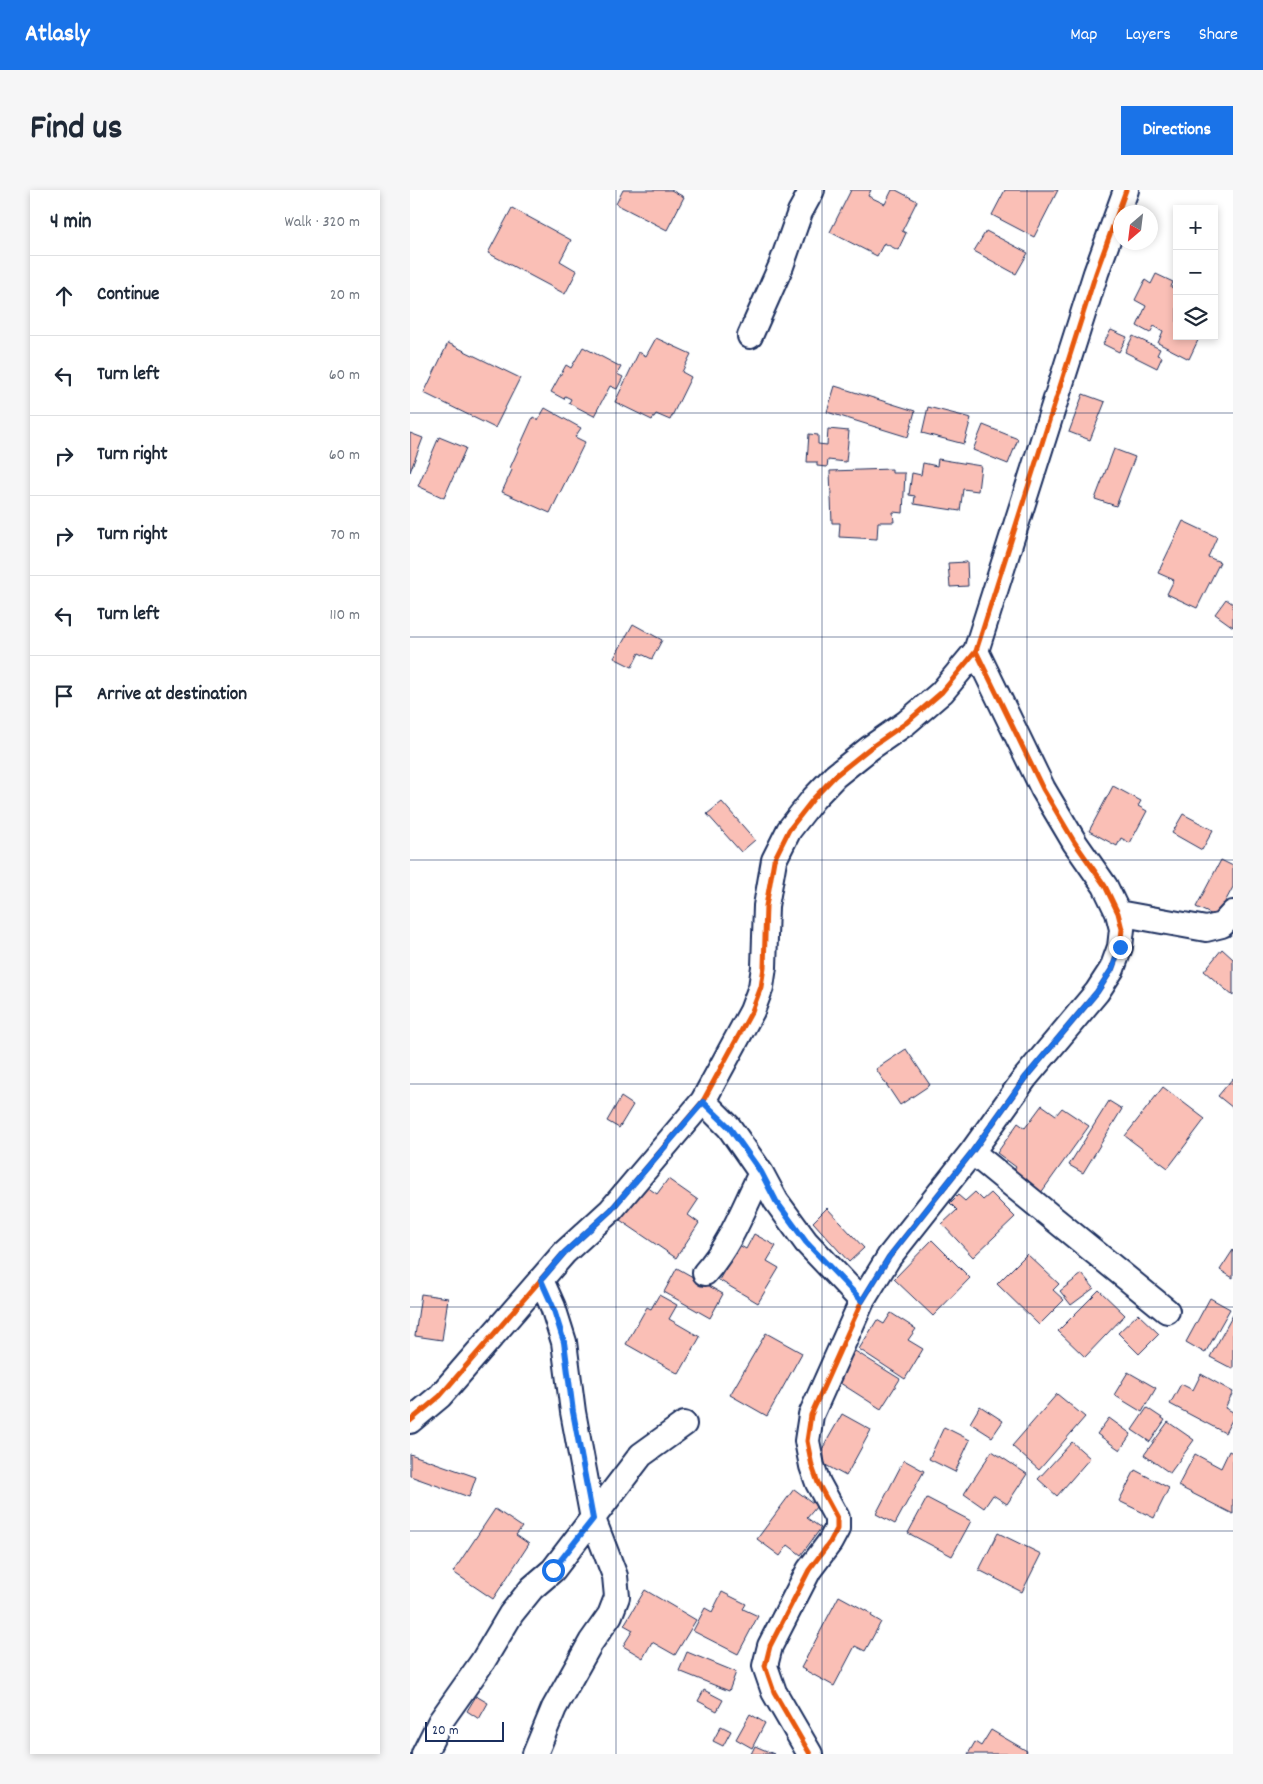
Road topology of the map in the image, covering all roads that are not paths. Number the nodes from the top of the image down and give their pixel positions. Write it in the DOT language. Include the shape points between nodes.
graph roads {
  1 [pos="812,190"];
  2 [pos="1126,190"];
  3 [pos="750,336"];
  4 [pos="976,651"];
  5 [pos="1118,913"];
  6 [pos="1233,913"];
  7 [pos="703,1102"];
  8 [pos="972,1152"];
  9 [pos="761,1172"];
  10 [pos="705,1273"];
  11 [pos="541,1280"];
  12 [pos="862,1301"];
  13 [pos="1168,1311"];
  14 [pos="410,1421"];
  15 [pos="684,1424"];
  16 [pos="593,1519"];
  17 [pos="424,1754"];
  18 [pos="535,1754"];
  19 [pos="810,1754"];
  1 -- 3 [label="street"];
  2 -- 4 [label="street" via="1096,273"];
  4 -- 5 [label="street" via="1043,789 1105,886"];
  4 -- 7 [label="street" via="942,692 835,776 790,830 774,860 766,906 761,987 752,1011"];
  5 -- 6 [label="street" via="1206,929 1222,925"];
  5 -- 8 [label="street" via="1122,929 1112,969 1097,992 1025,1078"];
  7 -- 9 [label="street" via="729,1127"];
  7 -- 11 [label="street" via="611,1210 564,1253"];
  8 -- 12 [label="street" via="889,1257"];
  8 -- 13 [label="street"];
  9 -- 10 [label="street" via="731,1237"];
  9 -- 12 [label="street" via="776,1201 806,1242"];
  11 -- 14 [label="street" via="440,1396"];
  11 -- 16 [label="street" via="564,1342"];
  12 -- 19 [label="street" via="811,1415 807,1441 818,1484 838,1518 837,1529 809,1570 770,1646 764,1666 774,1692"];
  15 -- 16 [label="street" via="641,1455"];
  16 -- 17 [label="street" via="553,1570 532,1588 511,1614 440,1722"];
  16 -- 18 [label="street" via="615,1576 617,1597 610,1616 591,1642 554,1708"];
}
